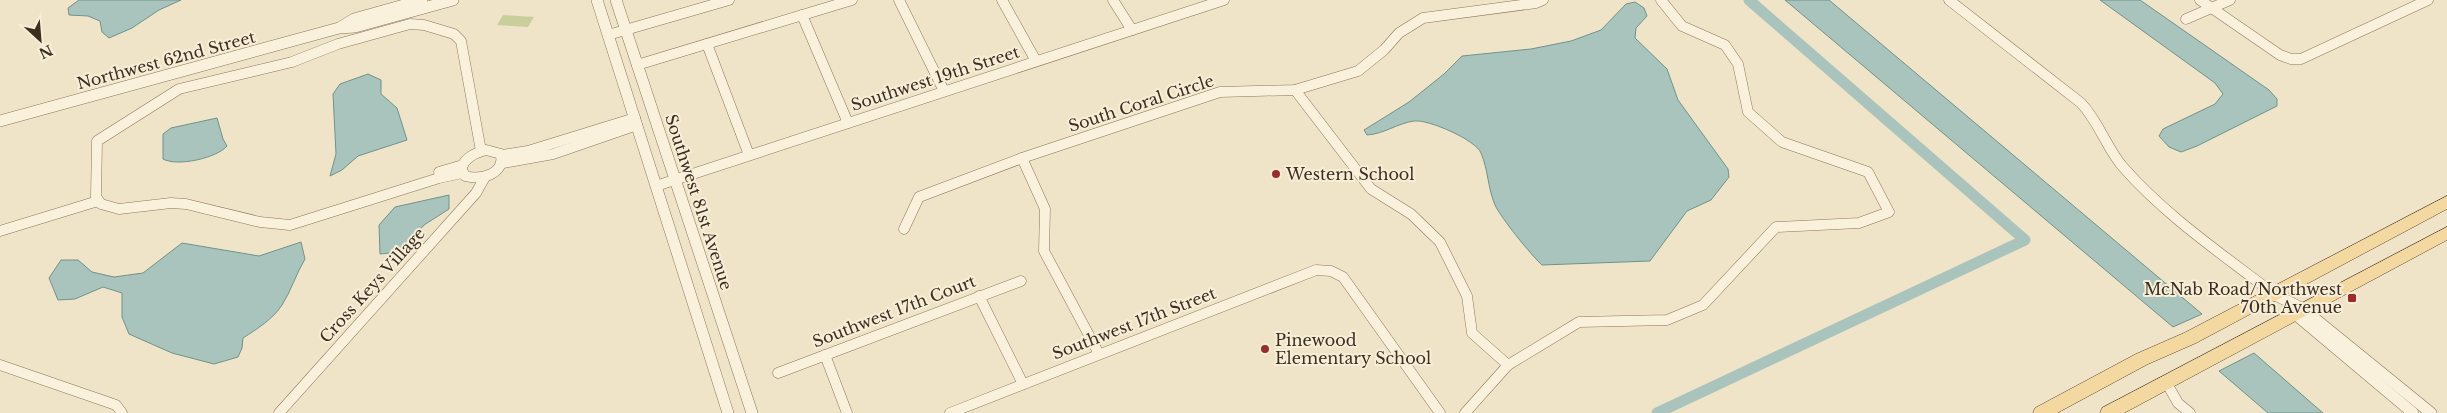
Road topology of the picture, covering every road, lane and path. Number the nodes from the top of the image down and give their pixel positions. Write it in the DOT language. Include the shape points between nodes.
graph roads {
  1 [pos="422,0"];
  2 [pos="453,0"];
  3 [pos="597,0"];
  4 [pos="616,0"];
  5 [pos="729,0"];
  6 [pos="852,0"];
  7 [pos="899,0"];
  8 [pos="1002,0"];
  9 [pos="1113,0"];
  10 [pos="1224,0"];
  11 [pos="1543,0"];
  12 [pos="1661,0"];
  13 [pos="1949,0"];
  14 [pos="2200,0"];
  15 [pos="2230,0"];
  16 [pos="2428,0"];
  17 [pos="2211,8"];
  18 [pos="802,15"];
  19 [pos="2186,19"];
  20 [pos="340,28"];
  21 [pos="625,30"];
  22 [pos="1132,30"];
  23 [pos="608,35"];
  24 [pos="707,44"];
  25 [pos="1036,61"];
  26 [pos="637,65"];
  27 [pos="1295,90"];
  28 [pos="944,91"];
  29 [pos="0,121"];
  30 [pos="636,121"];
  31 [pos="848,123"];
  32 [pos="606,127"];
  33 [pos="556,147"];
  34 [pos="481,151"];
  35 [pos="517,154"];
  36 [pos="749,155"];
  37 [pos="1022,158"];
  38 [pos="502,159"];
  39 [pos="462,169"];
  40 [pos="485,177"];
  41 [pos="674,180"];
  42 [pos="656,186"];
  43 [pos="98,201"];
  44 [pos="2447,202"];
  45 [pos="904,229"];
  46 [pos="0,231"];
  47 [pos="2447,233"];
  48 [pos="1021,280"];
  49 [pos="2274,294"];
  50 [pos="979,296"];
  51 [pos="2299,312"];
  52 [pos="1099,354"];
  53 [pos="825,355"];
  54 [pos="0,365"];
  55 [pos="1508,365"];
  56 [pos="778,373"];
  57 [pos="2166,382"];
  58 [pos="1023,384"];
  59 [pos="122,413"];
  60 [pos="279,413"];
  61 [pos="728,413"];
  62 [pos="752,413"];
  63 [pos="847,413"];
  64 [pos="950,413"];
  65 [pos="1440,413"];
  66 [pos="1465,413"];
  67 [pos="2041,413"];
  68 [pos="2108,413"];
  69 [pos="2190,413"];
  70 [pos="2413,413"];
  71 [pos="2431,413"];
  1 -- 20 [label="street, Northwest 62nd Street" via="354,19"];
  2 -- 20 [label="street, Northwest 62nd Street"];
  3 -- 23 [label="street"];
  4 -- 21 [label="street, Southwest 81st Avenue"];
  5 -- 21 [label="street"];
  6 -- 18 [label="street"];
  7 -- 28 [label="street"];
  8 -- 25 [label="street"];
  9 -- 22 [label="street"];
  10 -- 22 [label="street, Southwest 19th Street"];
  11 -- 27 [label="street, South Coral Circle" via="1423,18 1399,33 1358,71"];
  12 -- 55 [label="street" via="1682,26 1725,45 1738,64 1748,112 1782,142 1868,172 1889,212 1859,223 1776,227 1703,304 1667,320 1579,322"];
  13 -- 49 [label="street" via="2081,103 2096,120 2107,146 2137,183"];
  14 -- 17 [label="street"];
  15 -- 17 [label="street"];
  16 -- 17 [label="street" via="2301,59 2280,55"];
  17 -- 19 [label="street"];
  18 -- 24 [label="street"];
  18 -- 31 [label="street"];
  20 -- 29 [label="street, Northwest 62nd Street"];
  21 -- 23 [label="street"];
  21 -- 26 [label="street, Southwest 81st Avenue"];
  22 -- 25 [label="street, Southwest 19th Street"];
  23 -- 30 [label="street"];
  24 -- 26 [label="street"];
  24 -- 36 [label="street"];
  25 -- 28 [label="street, Southwest 19th Street"];
  26 -- 41 [label="street, Southwest 81st Avenue"];
  27 -- 37 [label="street, South Coral Circle" via="1220,92"];
  27 -- 55 [label="street" via="1371,189 1411,214 1440,242 1467,296 1472,333"];
  28 -- 31 [label="street, Southwest 19th Street"];
  30 -- 32 [label="street"];
  30 -- 33 [label="street"];
  30 -- 42 [label="street"];
  31 -- 36 [label="street, Southwest 19th Street"];
  32 -- 33 [label="street"];
  32 -- 35 [label="street" via="584,128 526,146"];
  33 -- 35 [label="street"];
  33 -- 38 [label="street" via="527,160"];
  34 -- 38 [label="street" via="492,150"];
  34 -- 39 [label="street" via="472,154"];
  34 -- 43 [label="street" via="461,41 454,34 410,24 338,44 292,62 179,89 97,141"];
  35 -- 38 [label="street"];
  36 -- 41 [label="street, Southwest 19th Street"];
  37 -- 45 [label="street, South Coral Circle" via="919,197"];
  37 -- 52 [label="street" via="1045,209 1044,251"];
  38 -- 40 [label="street" via="496,172"];
  39 -- 40 [label="street" via="470,178"];
  39 -- 43 [label="street" via="292,225 257,223 187,204 171,203 135,209 112,208"];
  40 -- 60 [label="street, Cross Keys Village" via="476,193"];
  41 -- 42 [label="street, Southwest 19th Street"];
  41 -- 62 [label="street, Southwest 81st Avenue"];
  42 -- 61 [label="street"];
  43 -- 46 [label="street"];
  44 -- 49 [label="main road"];
  47 -- 51 [label="main road"];
  48 -- 50 [label="street, Southwest 17th Court"];
  49 -- 51 [label="street"];
  49 -- 67 [label="main road"];
  50 -- 53 [label="street, Southwest 17th Court"];
  50 -- 58 [label="street"];
  51 -- 57 [label="main road"];
  51 -- 70 [label="street"];
  51 -- 71 [label="street"];
  52 -- 58 [label="street, Southwest 17th Street"];
  52 -- 65 [label="street, Southwest 17th Street" via="1316,270 1330,271 1343,277"];
  53 -- 56 [label="street, Southwest 17th Court"];
  53 -- 63 [label="street"];
  54 -- 59 [label="street" via="116,405"];
  55 -- 66 [label="street"];
  57 -- 68 [label="main road"];
  57 -- 69 [label="street" via="2178,402"];
  58 -- 64 [label="street, Southwest 17th Street"];
}
